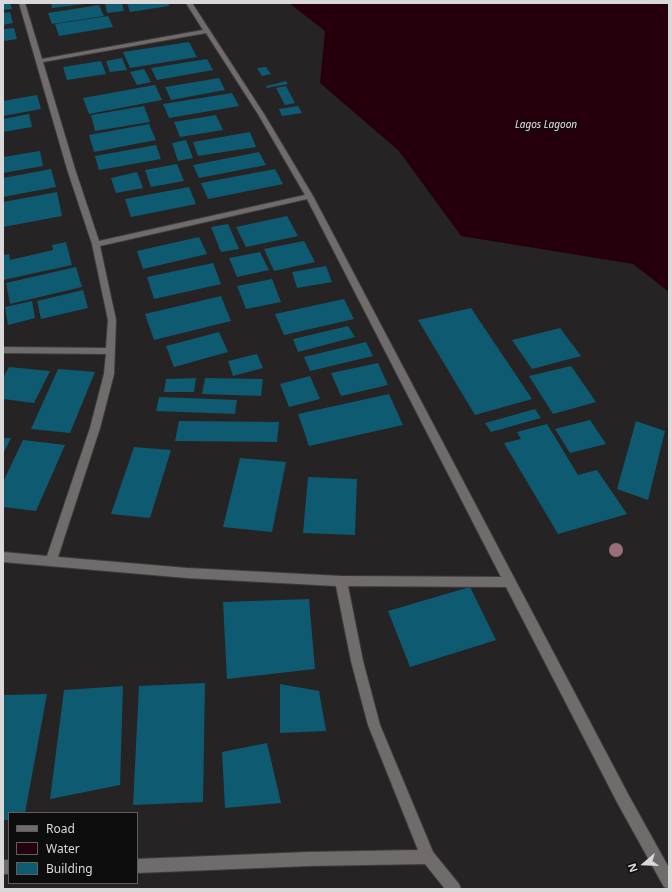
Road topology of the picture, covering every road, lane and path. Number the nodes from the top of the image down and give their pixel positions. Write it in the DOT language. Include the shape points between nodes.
graph roads {
  1 [pos="22,3"];
  2 [pos="189,3"];
  3 [pos="207,31"];
  4 [pos="39,61"];
  5 [pos="309,196"];
  6 [pos="96,244"];
  7 [pos="3,350"];
  8 [pos="110,350"];
  9 [pos="3,557"];
  10 [pos="51,561"];
  11 [pos="341,581"];
  12 [pos="511,582"];
  13 [pos="428,857"];
  14 [pos="138,866"];
  15 [pos="669,882"];
  16 [pos="454,889"];
  1 -- 4 [label="street"];
  2 -- 3 [label="street"];
  3 -- 4 [label="street"];
  3 -- 5 [label="street" via="261,114"];
  4 -- 6 [label="street"];
  5 -- 6 [label="street"];
  5 -- 12 [label="street"];
  6 -- 8 [label="street" via="112,320"];
  7 -- 8 [label="street"];
  8 -- 10 [label="street" via="109,374 94,428"];
  9 -- 10 [label="street"];
  10 -- 11 [label="street" via="186,573"];
  11 -- 12 [label="street"];
  11 -- 13 [label="street" via="357,661 374,725"];
  12 -- 15 [label="street" via="619,792"];
  13 -- 14 [label="street"];
  13 -- 16 [label="street"];
}
